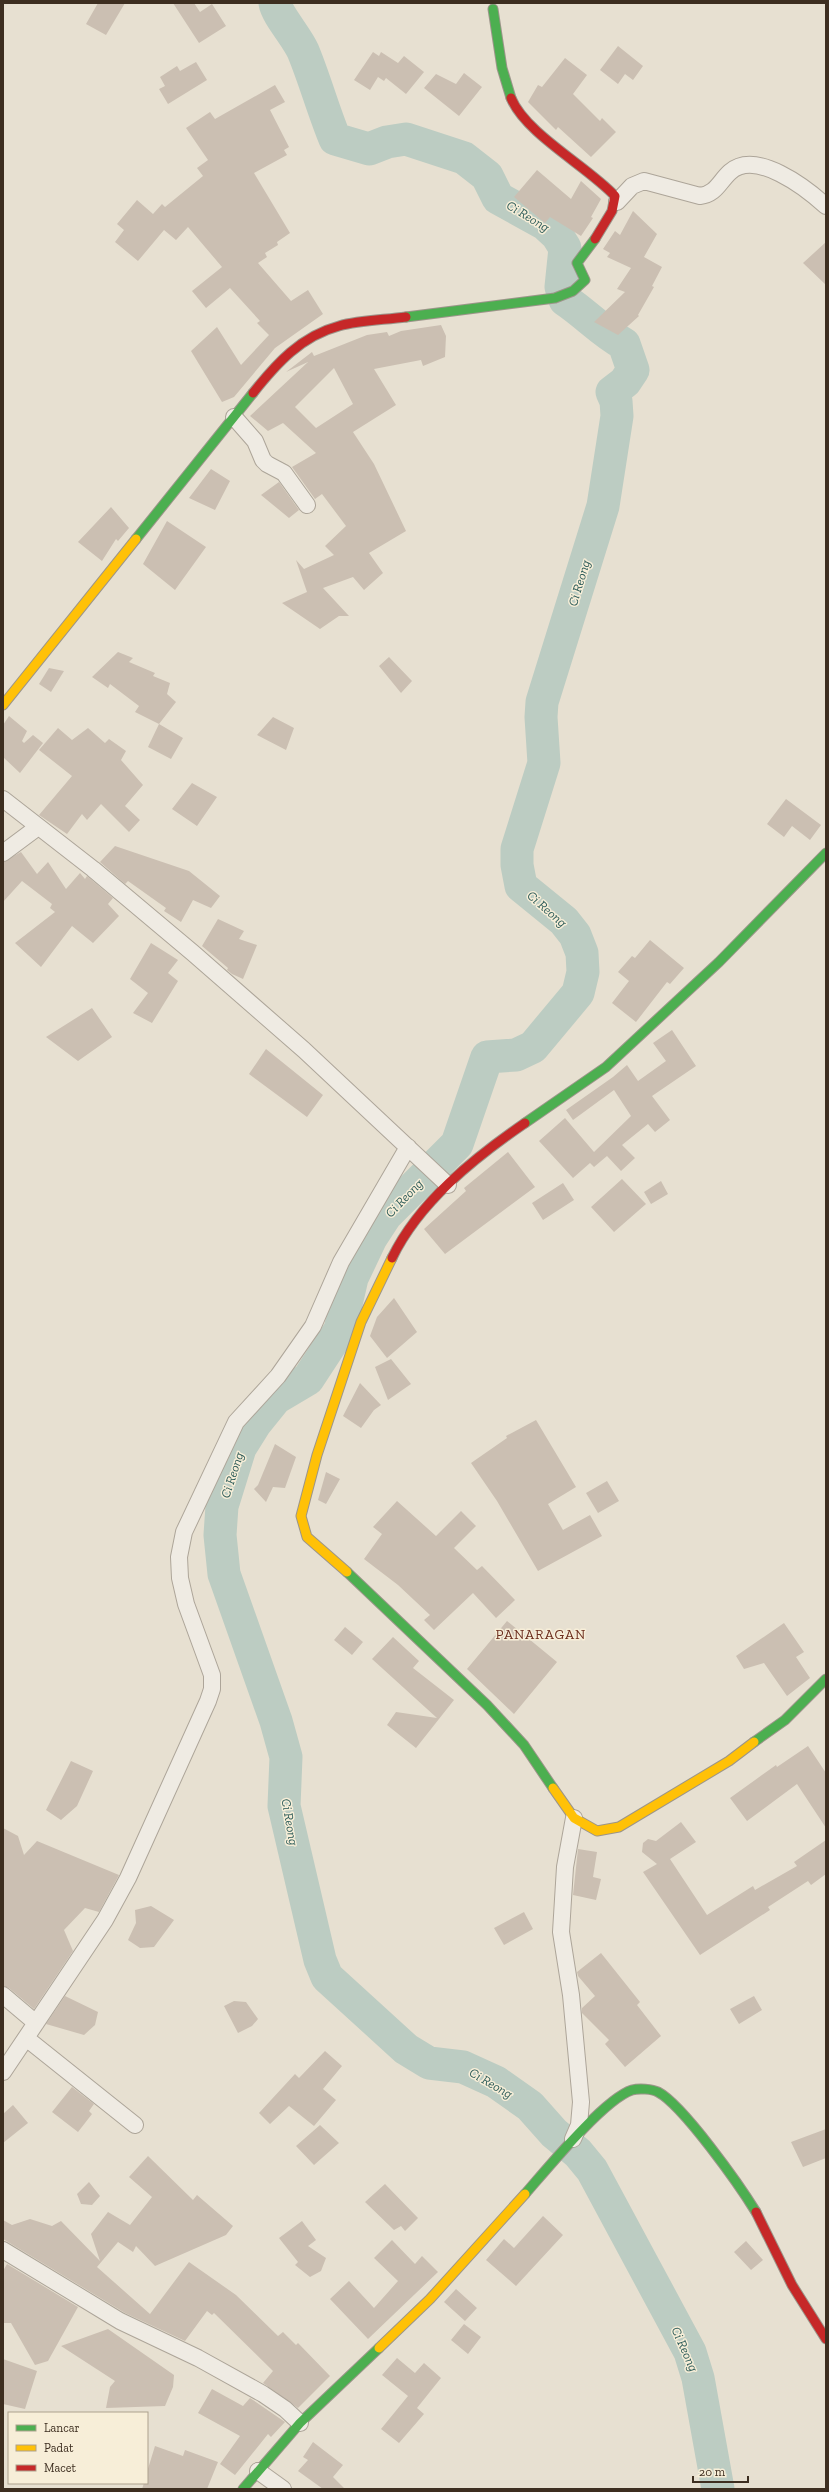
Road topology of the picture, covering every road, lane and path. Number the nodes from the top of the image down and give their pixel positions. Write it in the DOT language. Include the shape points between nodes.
graph roads {
  1 [pos="492,9"];
  2 [pos="617,202"];
  3 [pos="826,206"];
  4 [pos="234,417"];
  5 [pos="307,505"];
  6 [pos="3,705"];
  7 [pos="3,799"];
  8 [pos="38,827"];
  9 [pos="3,853"];
  10 [pos="826,853"];
  11 [pos="411,1150"];
  12 [pos="442,1179"];
  13 [pos="826,1679"];
  14 [pos="574,1818"];
  15 [pos="3,1995"];
  16 [pos="36,2023"];
  17 [pos="26,2038"];
  18 [pos="3,2072"];
  19 [pos="135,2125"];
  20 [pos="572,2140"];
  21 [pos="3,2250"];
  22 [pos="826,2339"];
  23 [pos="300,2423"];
  24 [pos="258,2471"];
  25 [pos="243,2489"];
  26 [pos="283,2489"];
  1 -- 2 [label="street" via="506,86 513,102 526,120 609,188"];
  2 -- 3 [label="street" via="632,186 644,181 700,196 709,195 730,172 744,164 759,165 779,173 814,195"];
  2 -- 4 [label="street" via="577,263 585,280 572,291 555,298 339,326 312,336 290,350 276,364"];
  4 -- 5 [label="street" via="255,441 263,460 284,473"];
  4 -- 6 [label="street"];
  7 -- 8 [label="street"];
  8 -- 9 [label="street"];
  8 -- 11 [label="street" via="93,869 304,1050"];
  10 -- 12 [label="street" via="718,962 606,1067"];
  11 -- 12 [label="street"];
  11 -- 16 [label="street" via="341,1262 314,1326 278,1376 236,1422 184,1532 179,1558 180,1578 186,1604 208,1660 212,1689 202,1717 128,1878 89,1946"];
  12 -- 14 [label="street" via="398,1246 361,1322 317,1455 301,1516 302,1526 308,1541 324,1550 487,1705 524,1745"];
  13 -- 14 [label="street" via="785,1720 729,1761 619,1827 597,1831"];
  14 -- 20 [label="street" via="565,1867 561,1932 571,1995 581,2102 579,2124"];
  15 -- 16 [label="street"];
  16 -- 17 [label="street"];
  17 -- 18 [label="street"];
  17 -- 19 [label="street"];
  20 -- 22 [label="street" via="617,2098 632,2090 658,2092 677,2107 758,2215 792,2285"];
  20 -- 23 [label="street" via="430,2299"];
  21 -- 23 [label="street" via="120,2321 198,2358 263,2394"];
  23 -- 24 [label="street"];
  24 -- 25 [label="street"];
  24 -- 26 [label="street"];
}
